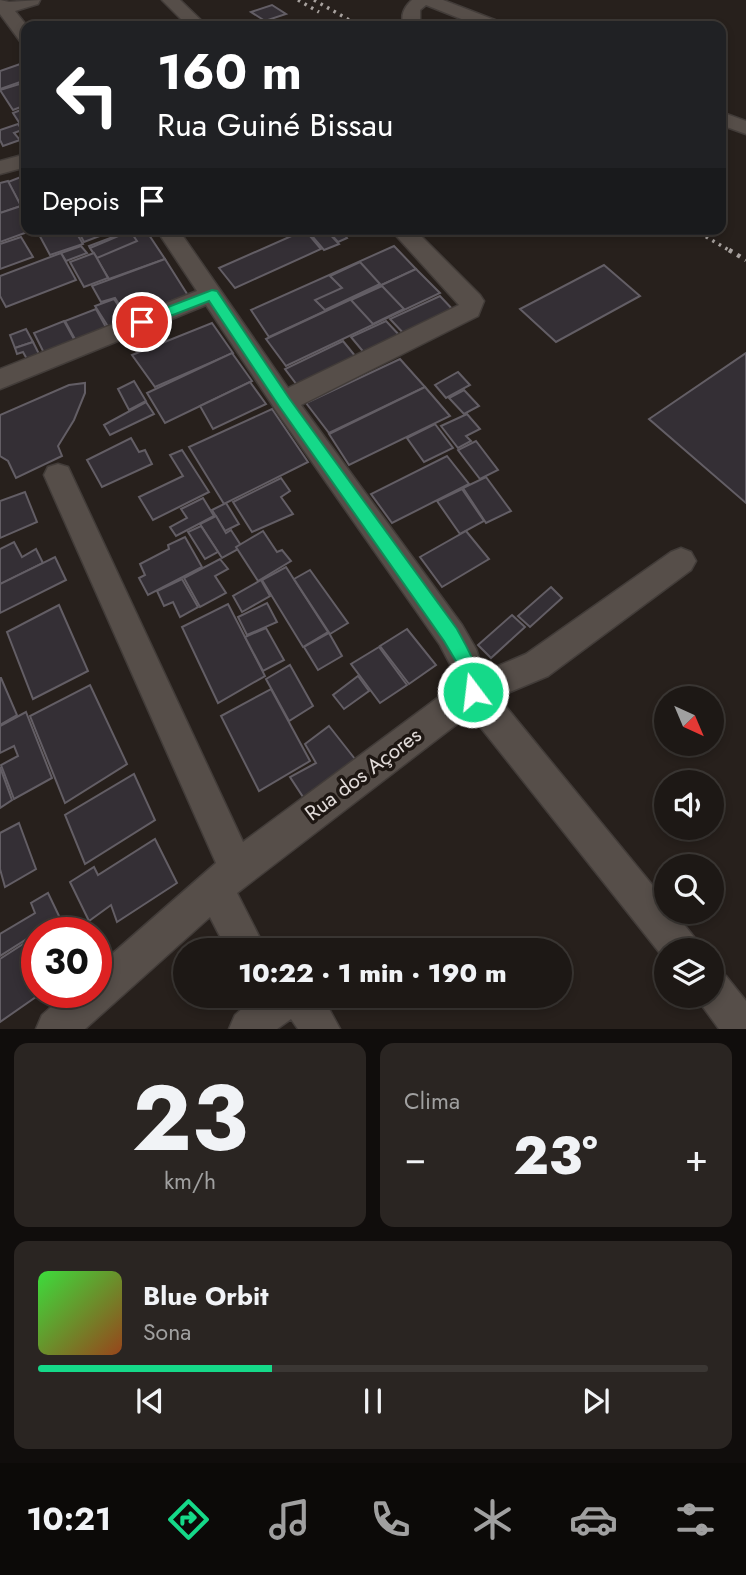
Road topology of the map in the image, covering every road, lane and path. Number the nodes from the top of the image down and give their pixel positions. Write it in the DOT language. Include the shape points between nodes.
graph roads {
  1 [pos="32,0"];
  2 [pos="170,0"];
  3 [pos="422,0"];
  4 [pos="428,0"];
  5 [pos="2,6"];
  6 [pos="193,21"];
  7 [pos="411,21"];
  8 [pos="481,21"];
  9 [pos="21,31"];
  10 [pos="21,162"];
  11 [pos="0,168"];
  12 [pos="171,235"];
  13 [pos="407,235"];
  14 [pos="212,294"];
  15 [pos="1,376"];
  16 [pos="284,402"];
  17 [pos="58,475"];
  18 [pos="681,561"];
  19 [pos="473,692"];
  20 [pos="226,879"];
  21 [pos="243,938"];
  22 [pos="671,938"];
  23 [pos="724,1005"];
  24 [pos="265,1010"];
  25 [pos="56,1029"];
  26 [pos="320,1029"];
  27 [pos="744,1029"];
  1 -- 5 [label="street"];
  2 -- 6 [label="street"];
  3 -- 7 [label="street" via="412,9"];
  4 -- 8 [label="street"];
  5 -- 9 [label="street"];
  10 -- 11 [label="street"];
  12 -- 14 [label="street"];
  13 -- 16 [label="street" via="472,301 470,310"];
  14 -- 15 [label="street"];
  14 -- 16 [label="street"];
  16 -- 19 [label="street" via="451,635 465,660"];
  17 -- 20 [label="street"];
  18 -- 19 [label="street, Rua dos Açores" via="537,666"];
  19 -- 20 [label="street, Rua dos Açores"];
  19 -- 22 [label="street"];
  20 -- 21 [label="street"];
  20 -- 25 [label="street, Rua dos Açores"];
  23 -- 27 [label="street"];
  24 -- 26 [label="street" via="295,998 307,1007"];
}
